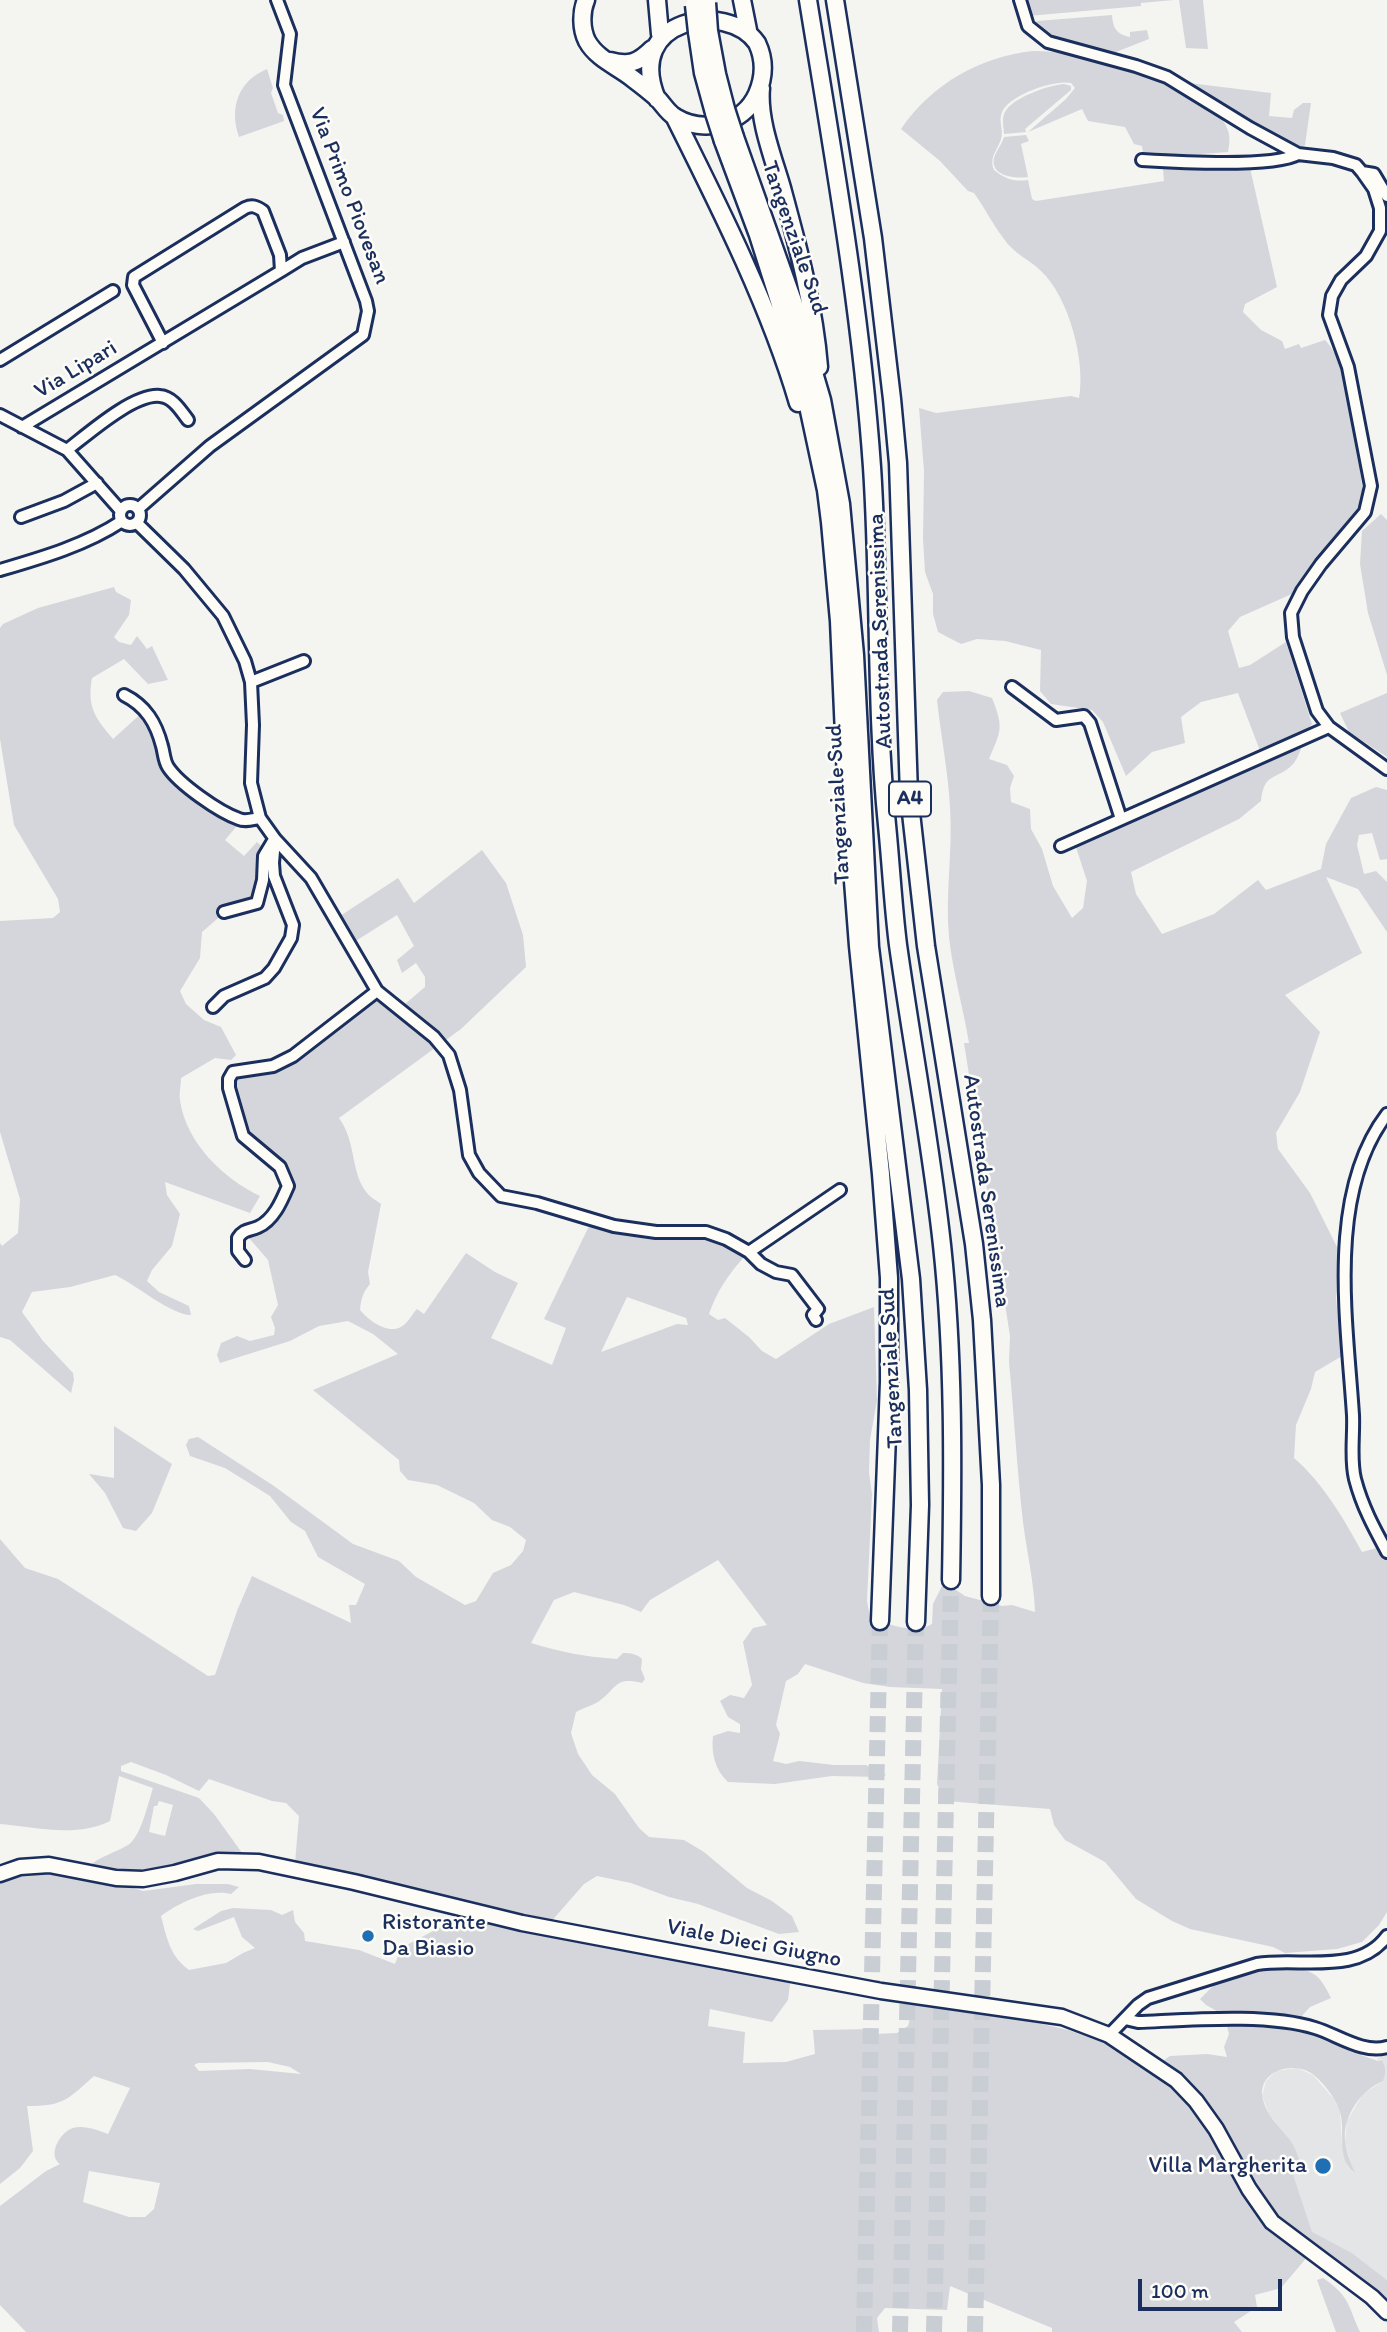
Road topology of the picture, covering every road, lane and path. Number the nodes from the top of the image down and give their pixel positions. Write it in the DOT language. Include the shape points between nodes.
graph roads {
  1 [pos="277,0"];
  2 [pos="586,0"];
  3 [pos="657,0"];
  4 [pos="742,0"];
  5 [pos="808,0"];
  6 [pos="835,0"];
  7 [pos="1020,0"];
  8 [pos="701,2"];
  9 [pos="748,30"];
  10 [pos="660,33"];
  11 [pos="652,49"];
  12 [pos="605,60"];
  13 [pos="761,85"];
  14 [pos="657,99"];
  15 [pos="674,116"];
  16 [pos="729,139"];
  17 [pos="1298,154"];
  18 [pos="1142,160"];
  19 [pos="1362,172"];
  20 [pos="1387,196"];
  21 [pos="345,242"];
  22 [pos="280,256"];
  23 [pos="302,258"];
  24 [pos="281,271"];
  25 [pos="113,290"];
  26 [pos="158,346"];
  27 [pos="0,360"];
  28 [pos="822,400"];
  29 [pos="0,415"];
  30 [pos="188,420"];
  31 [pos="22,427"];
  32 [pos="67,450"];
  33 [pos="97,483"];
  34 [pos="826,490"];
  35 [pos="138,509"];
  36 [pos="121,516"];
  37 [pos="21,517"];
  38 [pos="136,523"];
  39 [pos="0,570"];
  40 [pos="304,661"];
  41 [pos="251,682"];
  42 [pos="1012,687"];
  43 [pos="124,695"];
  44 [pos="1329,727"];
  45 [pos="1387,769"];
  46 [pos="260,818"];
  47 [pos="1121,819"];
  48 [pos="275,839"];
  49 [pos="1061,846"];
  50 [pos="224,912"];
  51 [pos="377,991"];
  52 [pos="213,1007"];
  53 [pos="1387,1114"];
  54 [pos="840,1190"];
  55 [pos="749,1252"];
  56 [pos="245,1260"];
  57 [pos="816,1320"];
  58 [pos="1387,1552"];
  59 [pos="951,1580"];
  60 [pos="991,1597"];
  61 [pos="880,1621"];
  62 [pos="916,1622"];
  63 [pos="0,1874"];
  64 [pos="1387,1936"];
  65 [pos="1125,2019"];
  66 [pos="1109,2035"];
  67 [pos="1387,2047"];
  68 [pos="1387,2312"];
  1 -- 21 [label="street, Via Primo Piovesan" via="290,34 284,85"];
  2 -- 12 [label="highway" via="585,38"];
  3 -- 10 [label="highway"];
  4 -- 9 [label="highway"];
  5 -- 59 [label="highway, Autostrada Serenissima / A4" via="865,392 884,795 898,943 923,1102 948,1318"];
  6 -- 60 [label="highway, Autostrada Serenissima / A4" via="875,251 892,399 909,795 926,946 974,1244 991,1485"];
  7 -- 17 [label="street" via="1028,26 1048,42 1167,77"];
  8 -- 16 [label="highway, Tangenziale Sud, bridge" via="703,31 717,74 720,111"];
  9 -- 10 [label="highway" via="738,20 711,11 682,16"];
  9 -- 13 [label="highway" via="762,56"];
  10 -- 11 [label="highway"];
  11 -- 12 [label="highway" via="632,64"];
  11 -- 14 [label="highway" via="649,66"];
  12 -- 14 [label="highway"];
  13 -- 15 [label="highway" via="745,111 718,125 688,123"];
  13 -- 28 [label="highway" via="764,124 809,294"];
  14 -- 15 [label="highway"];
  15 -- 34 [label="highway" via="763,307 789,371"];
  16 -- 28 [label="highway, Tangenziale Sud" via="793,301"];
  16 -- 34 [label="highway, Tangenziale Sud" via="799,364"];
  17 -- 18 [label="street" via="1274,160"];
  17 -- 19 [label="street" via="1333,158 1356,165"];
  19 -- 20 [label="street" via="1374,174"];
  19 -- 44 [label="street" via="1380,208 1380,231 1366,256 1341,280 1329,315 1348,367 1371,486 1369,501 1302,591 1292,613 1301,665 1317,710"];
  21 -- 23 [label="street"];
  21 -- 35 [label="street, Via Primo Piovesan" via="368,311 363,335 210,446"];
  22 -- 23 [label="street"];
  22 -- 24 [label="street"];
  22 -- 26 [label="street" via="263,211 251,206 134,276 133,285"];
  23 -- 24 [label="street, Via Lipari"];
  24 -- 26 [label="street, Via Lipari"];
  25 -- 27 [label="street"];
  26 -- 31 [label="street, Via Lipari"];
  28 -- 62 [label="highway, Tangenziale Sud" via="846,550 870,947 911,1279 920,1479"];
  29 -- 31 [label="street"];
  30 -- 32 [label="street" via="176,403 161,396 136,401"];
  31 -- 32 [label="street"];
  32 -- 33 [label="street"];
  33 -- 36 [label="street"];
  33 -- 37 [label="street"];
  34 -- 61 [label="highway, Tangenziale Sud" via="839,621 858,946 889,1278"];
  35 -- 36 [label="street" via="129,505"];
  35 -- 38 [label="street"];
  36 -- 38 [label="street" via="128,525"];
  36 -- 39 [label="street" via="110,529"];
  38 -- 41 [label="street" via="223,615"];
  40 -- 41 [label="street"];
  41 -- 46 [label="street" via="251,783"];
  42 -- 47 [label="street" via="1056,720 1084,716 1090,723"];
  43 -- 46 [label="street" via="151,717 166,765 175,775 241,821"];
  44 -- 45 [label="street"];
  44 -- 47 [label="street"];
  46 -- 48 [label="street"];
  47 -- 49 [label="street"];
  48 -- 50 [label="street" via="264,856 257,903"];
  48 -- 51 [label="street" via="311,878"];
  48 -- 52 [label="street" via="274,876 293,926 291,938 265,978 224,996"];
  51 -- 55 [label="street" via="435,1037 449,1055 460,1090 469,1155 500,1196 614,1226 706,1232"];
  51 -- 56 [label="street" via="293,1056 273,1066 233,1072 229,1079 243,1136 280,1167 288,1186 281,1205 262,1224 243,1231 238,1238 238,1251"];
  53 -- 58 [label="street" via="1363,1158 1351,1202 1344,1310 1354,1475 1362,1505"];
  54 -- 55 [label="street"];
  55 -- 57 [label="street" via="761,1264 792,1275 818,1309 813,1315"];
  63 -- 66 [label="main road, Viale Dieci Giugno" via="49,1865 143,1879 218,1861 274,1864 522,1923 881,1991 1062,2017"];
  64 -- 65 [label="street" via="1371,1952 1347,1961 1272,1961 1168,1991 1147,1998"];
  65 -- 66 [label="street"];
  65 -- 67 [label="street" via="1273,2021 1315,2028 1371,2049"];
  66 -- 68 [label="main road, Viale Dieci Giugno" via="1176,2080 1196,2101 1272,2222"];
}
